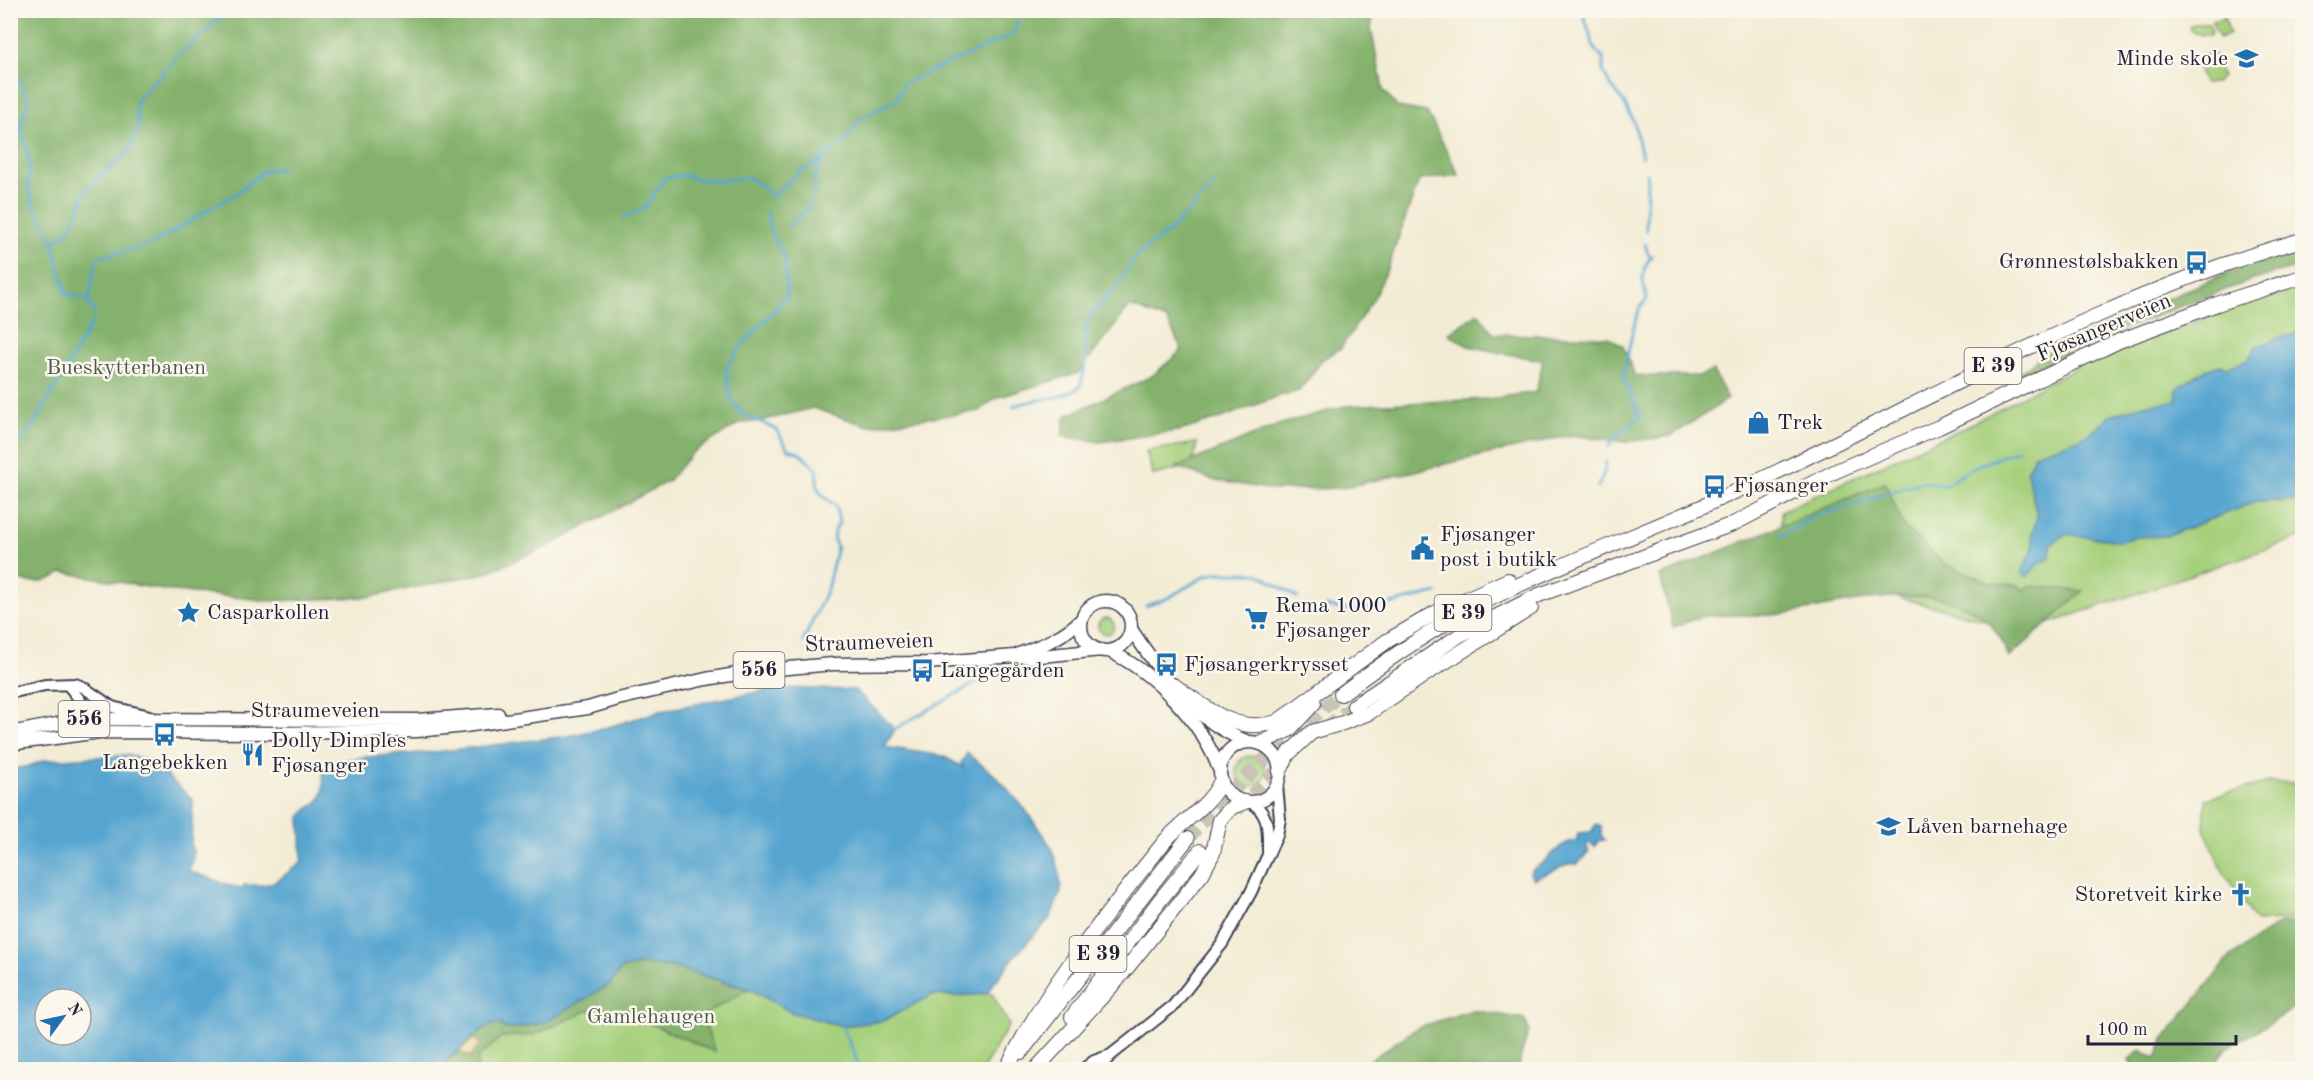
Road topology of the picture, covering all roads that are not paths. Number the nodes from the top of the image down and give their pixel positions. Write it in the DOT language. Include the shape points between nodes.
graph roads {
  1 [pos="2302,240"];
  2 [pos="2302,277"];
  3 [pos="1545,573"];
  4 [pos="1565,585"];
  5 [pos="1082,619"];
  6 [pos="1131,629"];
  7 [pos="1105,651"];
  8 [pos="1015,656"];
  9 [pos="1332,680"];
  10 [pos="68,685"];
  11 [pos="1175,686"];
  12 [pos="10,693"];
  13 [pos="1341,694"];
  14 [pos="618,699"];
  15 [pos="1354,706"];
  16 [pos="159,718"];
  17 [pos="83,719"];
  18 [pos="100,732"];
  19 [pos="10,733"];
  20 [pos="1246,741"];
  21 [pos="1261,743"];
  22 [pos="10,744"];
  23 [pos="1220,775"];
  24 [pos="1279,778"];
  25 [pos="1248,802"];
  26 [pos="1187,838"];
  27 [pos="1200,851"];
  28 [pos="1268,854"];
  29 [pos="1111,1055"];
  30 [pos="1007,1069"];
  31 [pos="1029,1070"];
  32 [pos="1035,1070"];
  33 [pos="1082,1070"];
  34 [pos="1097,1070"];
  1 -- 3 [label="highway, Fjøsangerveien / E 39" via="2153,291 1691,511"];
  2 -- 4 [label="highway, Fjøsangerveien / E 39" via="2119,341 1939,427 1836,471 1733,524"];
  3 -- 9 [label="highway, E 39" via="1517,576 1435,613"];
  3 -- 13 [label="highway, E 39" via="1428,634"];
  4 -- 15 [label="highway, E 39" via="1460,635"];
  4 -- 24 [label="highway, E 39" via="1369,713 1312,732 1288,754"];
  5 -- 6 [label="main road, 556" via="1090,607 1108,601 1124,609"];
  5 -- 7 [label="main road" via="1087,642"];
  5 -- 8 [label="main road, Straumeveien / 556" via="1054,641"];
  6 -- 7 [label="main road" via="1124,644"];
  6 -- 11 [label="main road, 556" via="1154,665"];
  7 -- 8 [label="main road, Straumeveien / 556"];
  7 -- 23 [label="main road" via="1143,671 1180,707 1207,742"];
  8 -- 14 [label="main road, Straumeveien / 556" via="764,670"];
  9 -- 11 [label="highway, E 39" via="1285,718 1256,727 1215,714"];
  9 -- 21 [label="highway, E 39" via="1289,730"];
  10 -- 12 [label="main road" via="45,685"];
  10 -- 16 [label="main road" via="83,687 112,707"];
  10 -- 17 [label="main road" via="80,700"];
  11 -- 20 [label="main road, 556" via="1209,722"];
  14 -- 16 [label="main road, Straumeveien / 556" via="417,720"];
  14 -- 18 [label="main road, Straumeveien / 556" via="547,715 417,731"];
  16 -- 17 [label="main road, Straumeveien / 556"];
  17 -- 18 [label="main road"];
  17 -- 19 [label="main road, Straumeveien / 556"];
  18 -- 22 [label="main road, Straumeveien / 556"];
  20 -- 21 [label="main road"];
  20 -- 23 [label="main road, E 39" via="1228,751"];
  21 -- 24 [label="main road" via="1272,751 1279,764"];
  23 -- 25 [label="main road" via="1230,795"];
  23 -- 30 [label="highway, E 39" via="1211,798 1176,828 1070,966 1024,1034"];
  24 -- 25 [label="main road, E 39" via="1268,795"];
  24 -- 28 [label="main road" via="1279,826"];
  25 -- 28 [label="main road" via="1265,815"];
  25 -- 32 [label="highway, E 39" via="1232,807 1220,820 1213,853 1202,874 1119,978"];
  26 -- 30 [label="highway, E 39"];
  27 -- 31 [label="highway, E 39"];
  28 -- 29 [label="main road" via="1238,919 1186,993"];
  29 -- 33 [label="main road"];
  29 -- 34 [label="main road"];
}
